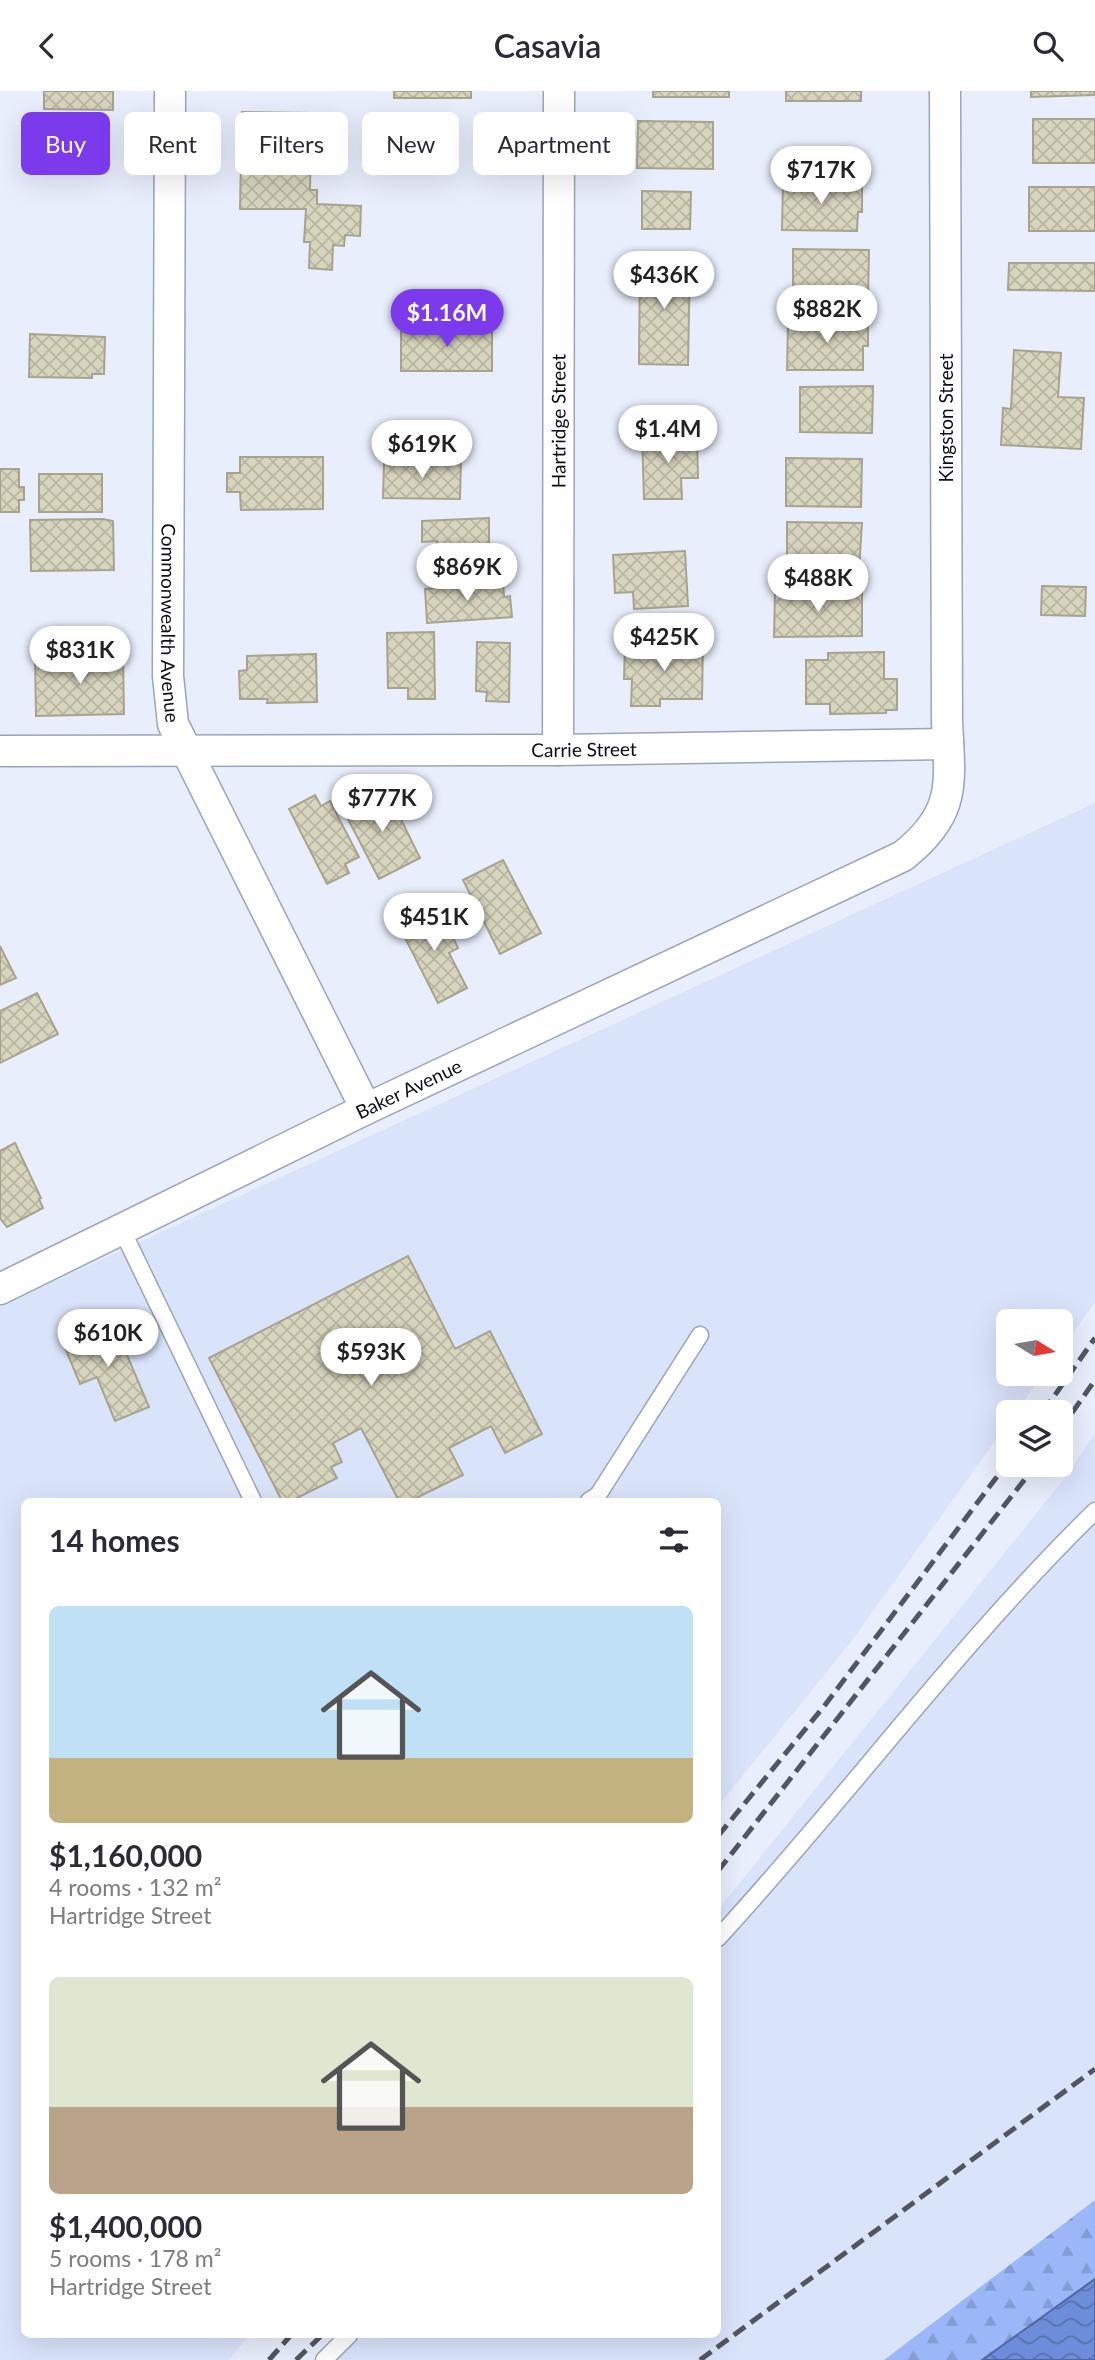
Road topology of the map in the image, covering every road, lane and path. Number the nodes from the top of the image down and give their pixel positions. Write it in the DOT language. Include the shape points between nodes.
graph roads {
  1 [pos="170,91"];
  2 [pos="559,91"];
  3 [pos="945,91"];
  4 [pos="948,744"];
  5 [pos="185,750"];
  6 [pos="558,750"];
  7 [pos="0,751"];
  8 [pos="366,1108"];
  9 [pos="122,1230"];
  10 [pos="0,1289"];
  11 [pos="700,1335"];
  12 [pos="252,1498"];
  13 [pos="594,1498"];
  14 [pos="1095,1511"];
  15 [pos="721,1935"];
  16 [pos="346,2338"];
  17 [pos="324,2360"];
  1 -- 5 [label="street, Commonwealth Avenue" via="168,676 173,725"];
  2 -- 6 [label="street, Hartridge Street"];
  3 -- 4 [label="street, Kingston Street"];
  4 -- 6 [label="street, Carrie Street"];
  4 -- 8 [label="street, Baker Avenue" via="951,782 942,810 927,836 903,856"];
  5 -- 6 [label="street, Carrie Street"];
  5 -- 7 [label="street, Carrie Street"];
  5 -- 8 [label="street, Commonwealth Avenue"];
  8 -- 9 [label="street, Baker Avenue"];
  9 -- 10 [label="street, Baker Avenue"];
  9 -- 12 [label="lane"];
  11 -- 13 [label="lane"];
  14 -- 15 [label="lane" via="1028,1576 794,1855"];
  16 -- 17 [label="lane"];
}
